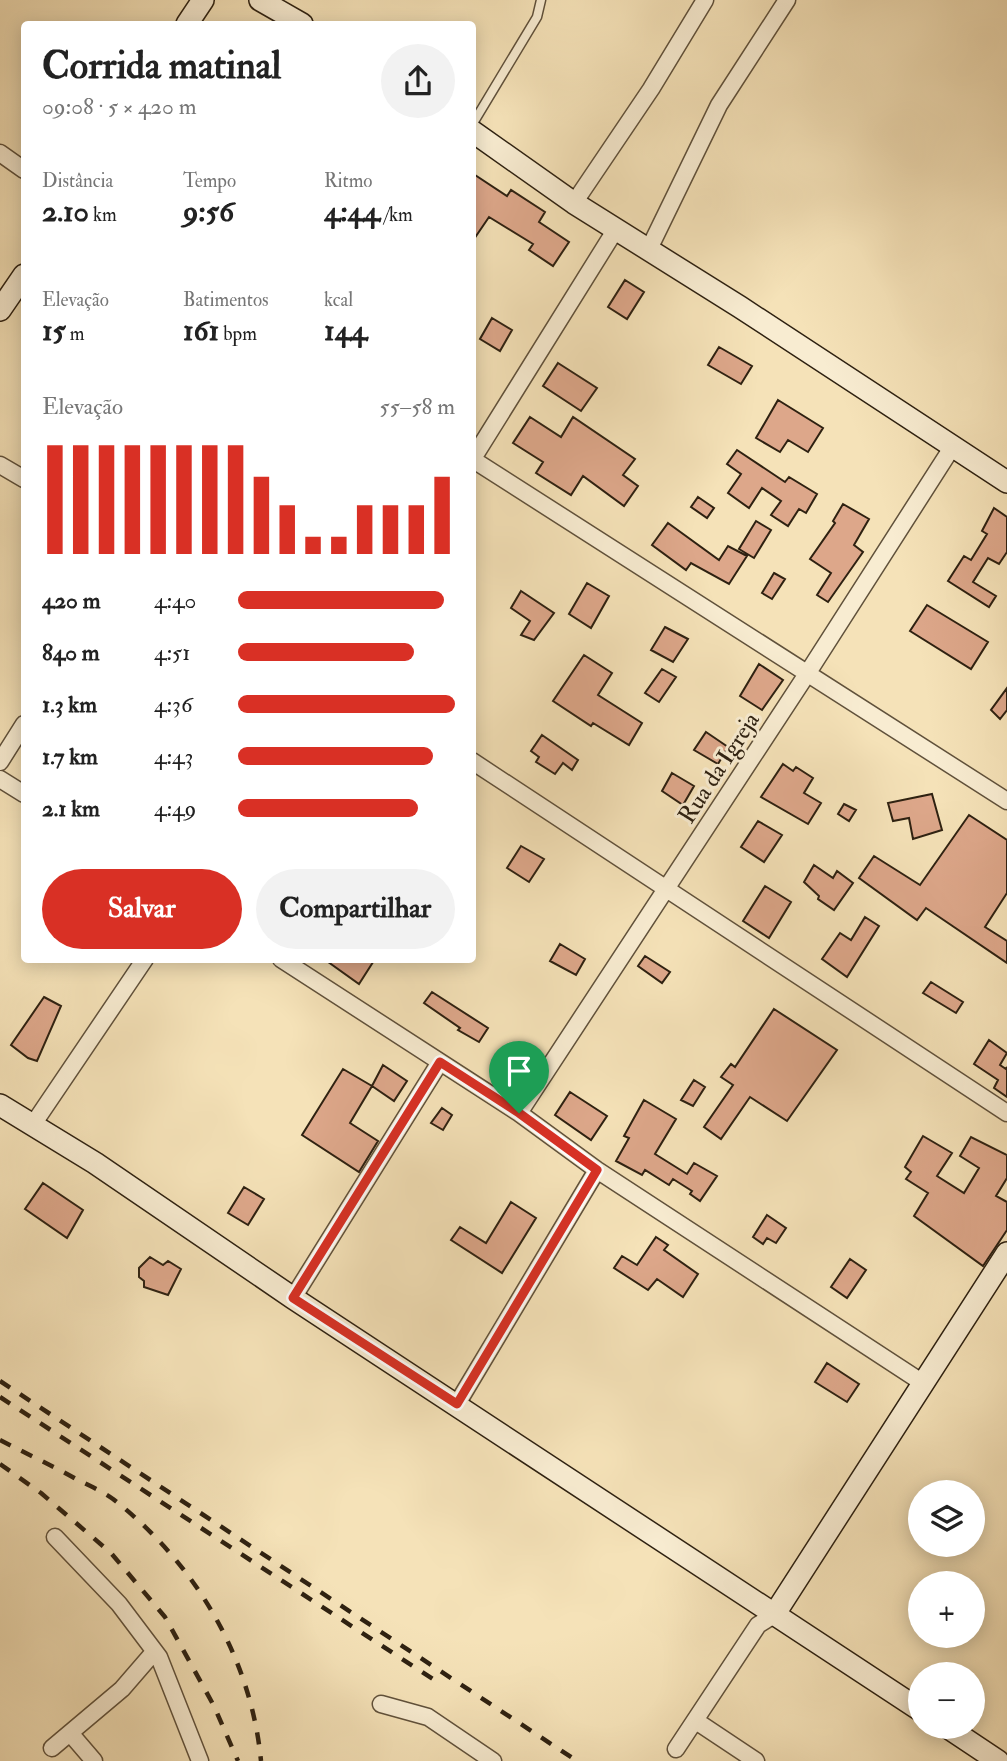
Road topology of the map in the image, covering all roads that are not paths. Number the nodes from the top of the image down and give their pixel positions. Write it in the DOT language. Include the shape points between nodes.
graph roads {
  1 [pos="203,0"];
  2 [pos="260,0"];
  3 [pos="541,0"];
  4 [pos="705,0"];
  5 [pos="787,0"];
  6 [pos="189,21"];
  7 [pos="297,21"];
  8 [pos="476,118"];
  9 [pos="476,134"];
  10 [pos="0,153"];
  11 [pos="21,168"];
  12 [pos="574,203"];
  13 [pos="616,229"];
  14 [pos="649,249"];
  15 [pos="21,279"];
  16 [pos="0,310"];
  17 [pos="953,446"];
  18 [pos="476,455"];
  19 [pos="476,462"];
  20 [pos="0,465"];
  21 [pos="21,477"];
  22 [pos="1007,482"];
  23 [pos="807,674"];
  24 [pos="21,729"];
  25 [pos="0,762"];
  26 [pos="476,764"];
  27 [pos="0,779"];
  28 [pos="21,792"];
  29 [pos="1007,801"];
  30 [pos="667,889"];
  31 [pos="142,963"];
  32 [pos="287,963"];
  33 [pos="440,1062"];
  34 [pos="0,1105"];
  35 [pos="519,1113"];
  36 [pos="1007,1114"];
  37 [pos="32,1126"];
  38 [pos="597,1170"];
  39 [pos="1007,1253"];
  40 [pos="293,1298"];
  41 [pos="923,1383"];
  42 [pos="457,1404"];
  43 [pos="55,1537"];
  44 [pos="774,1615"];
  45 [pos="154,1652"];
  46 [pos="908,1702"];
  47 [pos="381,1704"];
  48 [pos="696,1721"];
  49 [pos="70,1733"];
  50 [pos="965,1739"];
  51 [pos="52,1748"];
  52 [pos="676,1749"];
  53 [pos="94,1761"];
  54 [pos="200,1761"];
  55 [pos="493,1761"];
  56 [pos="756,1761"];
  57 [pos="998,1761"];
  1 -- 6 [label="street"];
  2 -- 7 [label="street"];
  3 -- 8 [label="lane" via="537,17"];
  4 -- 12 [label="street"];
  5 -- 14 [label="street" via="719,105"];
  9 -- 12 [label="street"];
  10 -- 11 [label="street"];
  12 -- 13 [label="street"];
  13 -- 14 [label="street"];
  13 -- 18 [label="street"];
  14 -- 17 [label="street"];
  15 -- 16 [label="street"];
  17 -- 22 [label="street"];
  17 -- 23 [label="street, Rua da Igreja"];
  19 -- 23 [label="street"];
  20 -- 21 [label="street"];
  23 -- 29 [label="street"];
  23 -- 30 [label="street, Rua da Igreja"];
  24 -- 25 [label="street"];
  26 -- 30 [label="street"];
  27 -- 28 [label="street"];
  30 -- 35 [label="street, Rua da Igreja"];
  30 -- 36 [label="street"];
  31 -- 37 [label="street"];
  32 -- 33 [label="street"];
  33 -- 35 [label="street"];
  33 -- 40 [label="street"];
  34 -- 37 [label="street"];
  35 -- 38 [label="street"];
  37 -- 40 [label="street" via="95,1163"];
  38 -- 41 [label="street"];
  38 -- 42 [label="street"];
  39 -- 41 [label="street"];
  40 -- 42 [label="street"];
  41 -- 44 [label="street"];
  42 -- 44 [label="street"];
  43 -- 45 [label="street" via="119,1604"];
  44 -- 46 [label="street"];
  44 -- 48 [label="street" via="758,1625"];
  45 -- 49 [label="street" via="122,1689"];
  45 -- 54 [label="street"];
  47 -- 55 [label="street" via="428,1717"];
  48 -- 52 [label="street"];
  48 -- 56 [label="street"];
  49 -- 51 [label="street"];
  49 -- 53 [label="street"];
  50 -- 57 [label="street"];
}
